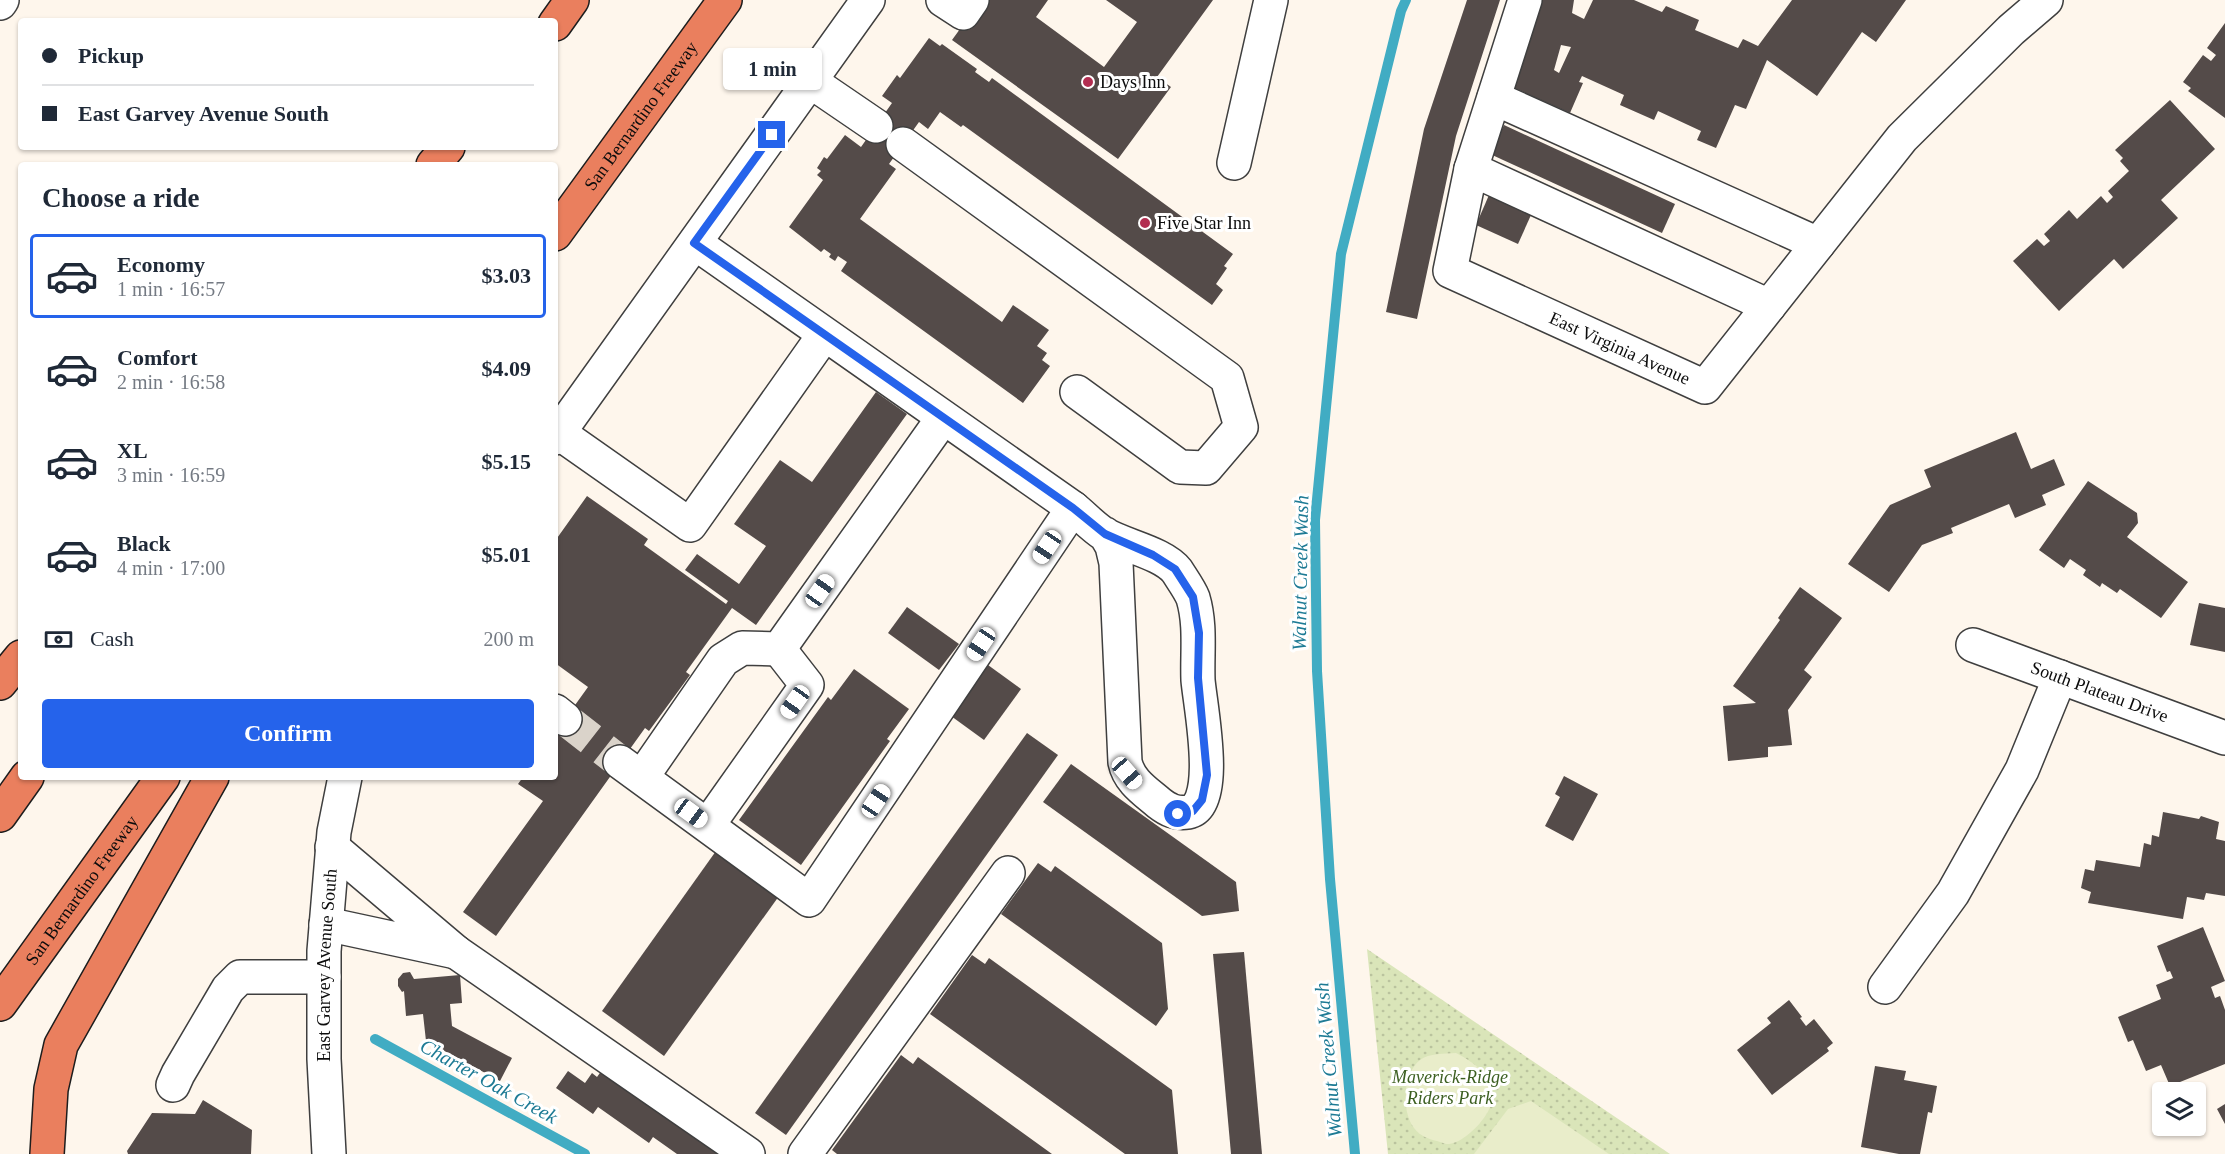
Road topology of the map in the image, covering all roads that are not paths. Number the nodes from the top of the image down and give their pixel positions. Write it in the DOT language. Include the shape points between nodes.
graph roads {
  1 [pos="572,0"];
  2 [pos="704,0"];
  3 [pos="725,0"];
  4 [pos="868,0"];
  5 [pos="1271,0"];
  6 [pos="1525,0"];
  7 [pos="2046,0"];
  8 [pos="557,18"];
  9 [pos="687,52"];
  10 [pos="810,81"];
  11 [pos="1494,98"];
  12 [pos="876,126"];
  13 [pos="903,144"];
  14 [pos="446,150"];
  15 [pos="436,162"];
  16 [pos="1234,164"];
  17 [pos="1471,168"];
  18 [pos="558,230"];
  19 [pos="694,243"];
  20 [pos="1818,244"];
  21 [pos="1769,306"];
  22 [pos="824,335"];
  23 [pos="1077,392"];
  24 [pos="943,418"];
  25 [pos="558,435"];
  26 [pos="558,437"];
  27 [pos="1073,508"];
  28 [pos="1105,534"];
  29 [pos="1973,645"];
  30 [pos="779,649"];
  31 [pos="18,661"];
  32 [pos="2060,677"];
  33 [pos="0,682"];
  34 [pos="2225,738"];
  35 [pos="25,780"];
  36 [pos="161,780"];
  37 [pos="210,780"];
  38 [pos="344,780"];
  39 [pos="0,815"];
  40 [pos="708,825"];
  41 [pos="332,847"];
  42 [pos="1008,873"];
  43 [pos="326,924"];
  44 [pos="456,952"];
  45 [pos="324,977"];
  46 [pos="1885,987"];
  47 [pos="0,1004"];
  48 [pos="173,1085"];
  49 [pos="47,1154"];
  50 [pos="329,1154"];
  51 [pos="748,1154"];
  52 [pos="805,1154"];
  1 -- 8 [label="highway"];
  2 -- 9 [label="highway"];
  3 -- 9 [label="highway, San Bernardino Freeway"];
  4 -- 10 [label="street"];
  5 -- 16 [label="street"];
  6 -- 11 [label="street, East Virginia Avenue"];
  7 -- 20 [label="street, East Virginia Avenue" via="2010,30 1902,138"];
  9 -- 18 [label="highway, San Bernardino Freeway"];
  10 -- 12 [label="street"];
  10 -- 19 [label="street"];
  11 -- 17 [label="street, East Virginia Avenue"];
  11 -- 20 [label="street"];
  13 -- 23 [label="street" via="1227,378 1241,427 1206,468 1180,467"];
  14 -- 15 [label="highway"];
  17 -- 21 [label="street"];
  17 -- 21 [label="street, East Virginia Avenue" via="1450,271 1705,387"];
  19 -- 22 [label="street"];
  19 -- 25 [label="street"];
  20 -- 21 [label="street, East Virginia Avenue"];
  22 -- 24 [label="street"];
  22 -- 26 [label="street" via="690,525"];
  24 -- 27 [label="street"];
  24 -- 30 [label="street"];
  27 -- 28 [label="street"];
  27 -- 40 [label="street" via="810,900"];
  28 -- 28 [label="street" via="1116,563 1127,773 1166,808 1178,814 1193,811 1202,800 1207,775 1198,678 1199,633 1193,597 1175,569"];
  29 -- 32 [label="street, South Plateau Drive"];
  30 -- 40 [label="street" via="807,685"];
  30 -- 40 [label="street" via="742,648 723,660 631,770"];
  31 -- 33 [label="highway"];
  32 -- 34 [label="street, South Plateau Drive"];
  32 -- 46 [label="street" via="2022,770 1953,893"];
  35 -- 39 [label="highway"];
  36 -- 47 [label="highway, San Bernardino Freeway"];
  37 -- 49 [label="highway" via="61,1045 51,1089"];
  38 -- 41 [label="street, East Garvey Avenue South"];
  41 -- 43 [label="street, East Garvey Avenue South"];
  41 -- 44 [label="street"];
  42 -- 52 [label="street"];
  43 -- 44 [label="street"];
  43 -- 45 [label="street, East Garvey Avenue South"];
  44 -- 51 [label="street"];
  45 -- 48 [label="street" via="240,977 228,989"];
  45 -- 50 [label="street, East Garvey Avenue South"];
}
